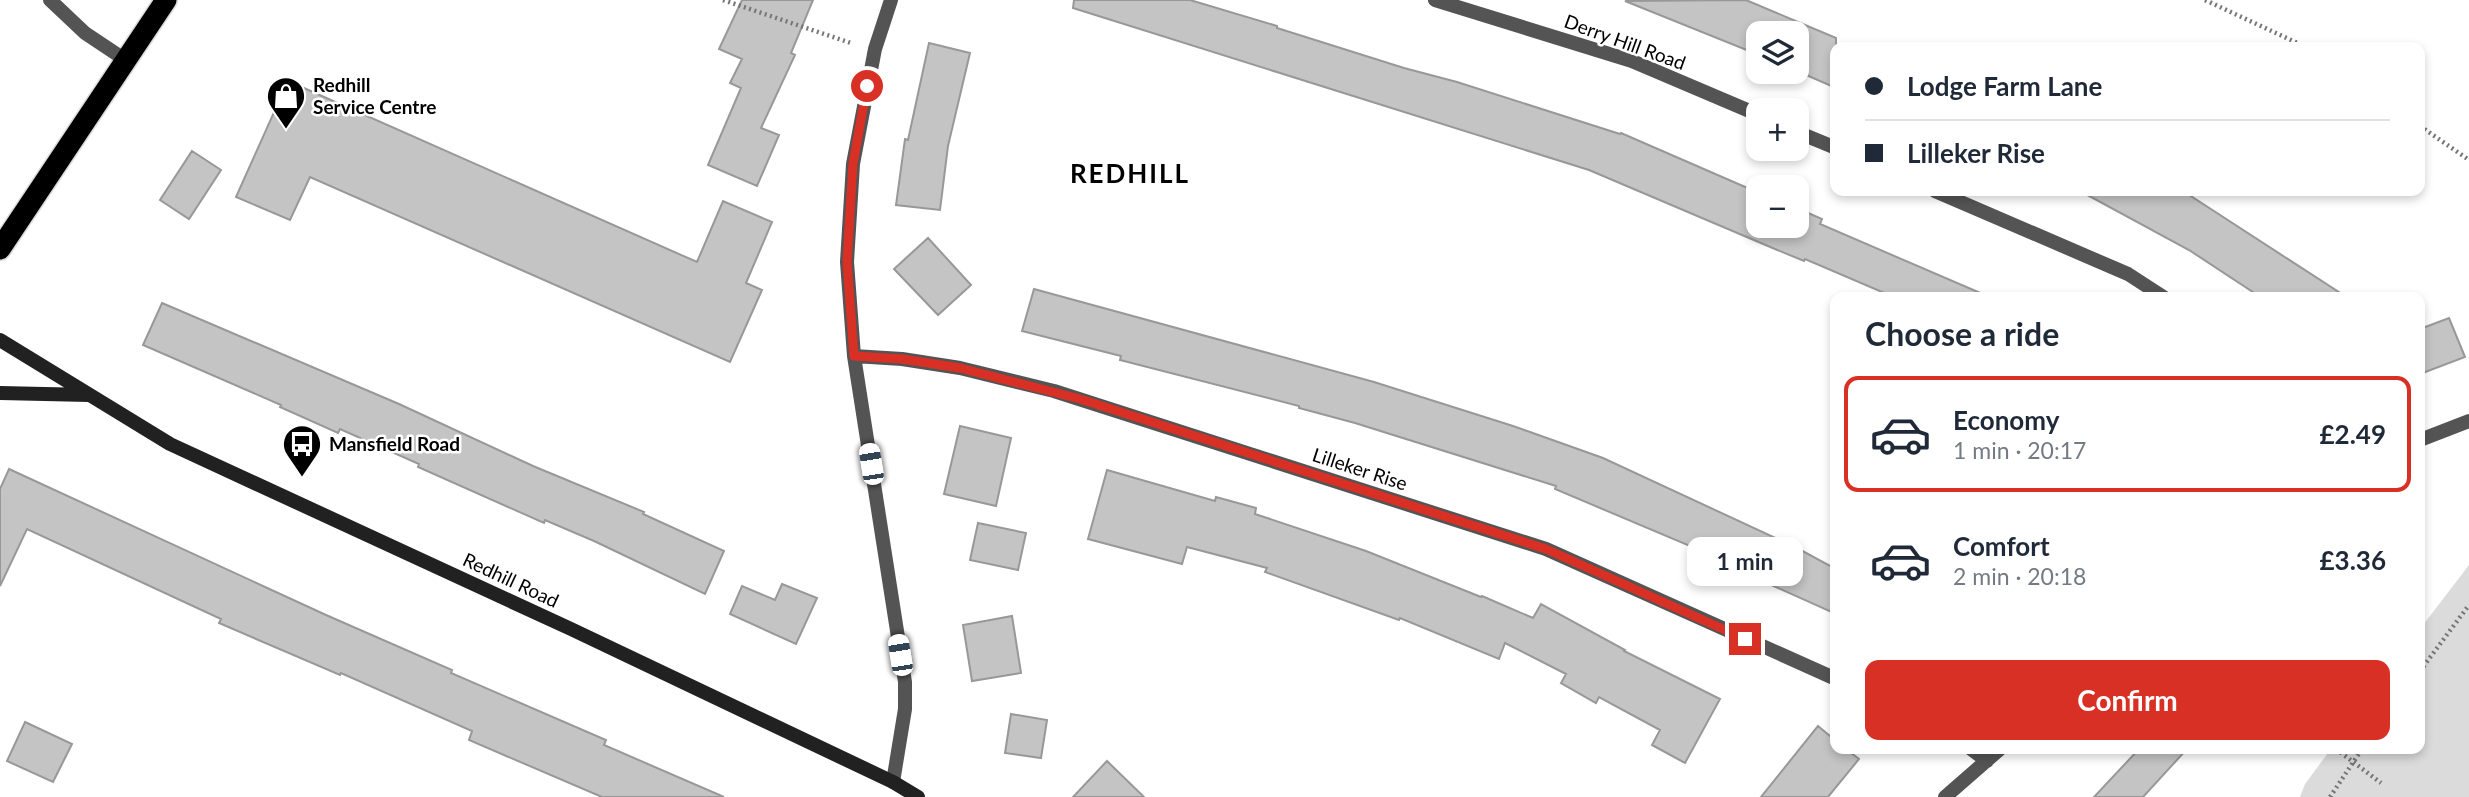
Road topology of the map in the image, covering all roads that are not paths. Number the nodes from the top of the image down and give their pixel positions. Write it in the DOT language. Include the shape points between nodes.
graph roads {
  1 [pos="50,0"];
  2 [pos="166,0"];
  3 [pos="891,0"];
  4 [pos="1435,0"];
  5 [pos="127,61"];
  6 [pos="1746,109"];
  7 [pos="1809,137"];
  8 [pos="1830,146"];
  9 [pos="1947,196"];
  10 [pos="0,249"];
  11 [pos="2156,292"];
  12 [pos="0,340"];
  13 [pos="854,356"];
  14 [pos="0,393"];
  15 [pos="90,395"];
  16 [pos="2469,421"];
  17 [pos="2425,438"];
  18 [pos="1830,676"];
  19 [pos="1978,754"];
  20 [pos="1995,754"];
  21 [pos="1987,761"];
  22 [pos="893,782"];
  23 [pos="918,797"];
  24 [pos="1945,797"];
  1 -- 5 [label="street" via="85,33"];
  2 -- 5 [label="highway"];
  3 -- 13 [label="street" via="876,49 853,164 847,262"];
  4 -- 6 [label="street, Derry Hill Road" via="1632,61"];
  5 -- 10 [label="highway"];
  7 -- 8 [label="street"];
  9 -- 11 [label="street" via="2128,274"];
  12 -- 15 [label="street, Redhill Road"];
  13 -- 18 [label="street, Lilleker Rise" via="960,368 1054,391 1546,549"];
  13 -- 22 [label="street" via="905,682"];
  14 -- 15 [label="street"];
  15 -- 22 [label="street, Redhill Road" via="170,444"];
  16 -- 17 [label="street"];
  19 -- 21 [label="street"];
  20 -- 21 [label="street"];
  21 -- 24 [label="street"];
  22 -- 23 [label="street, Redhill Road"];
}
